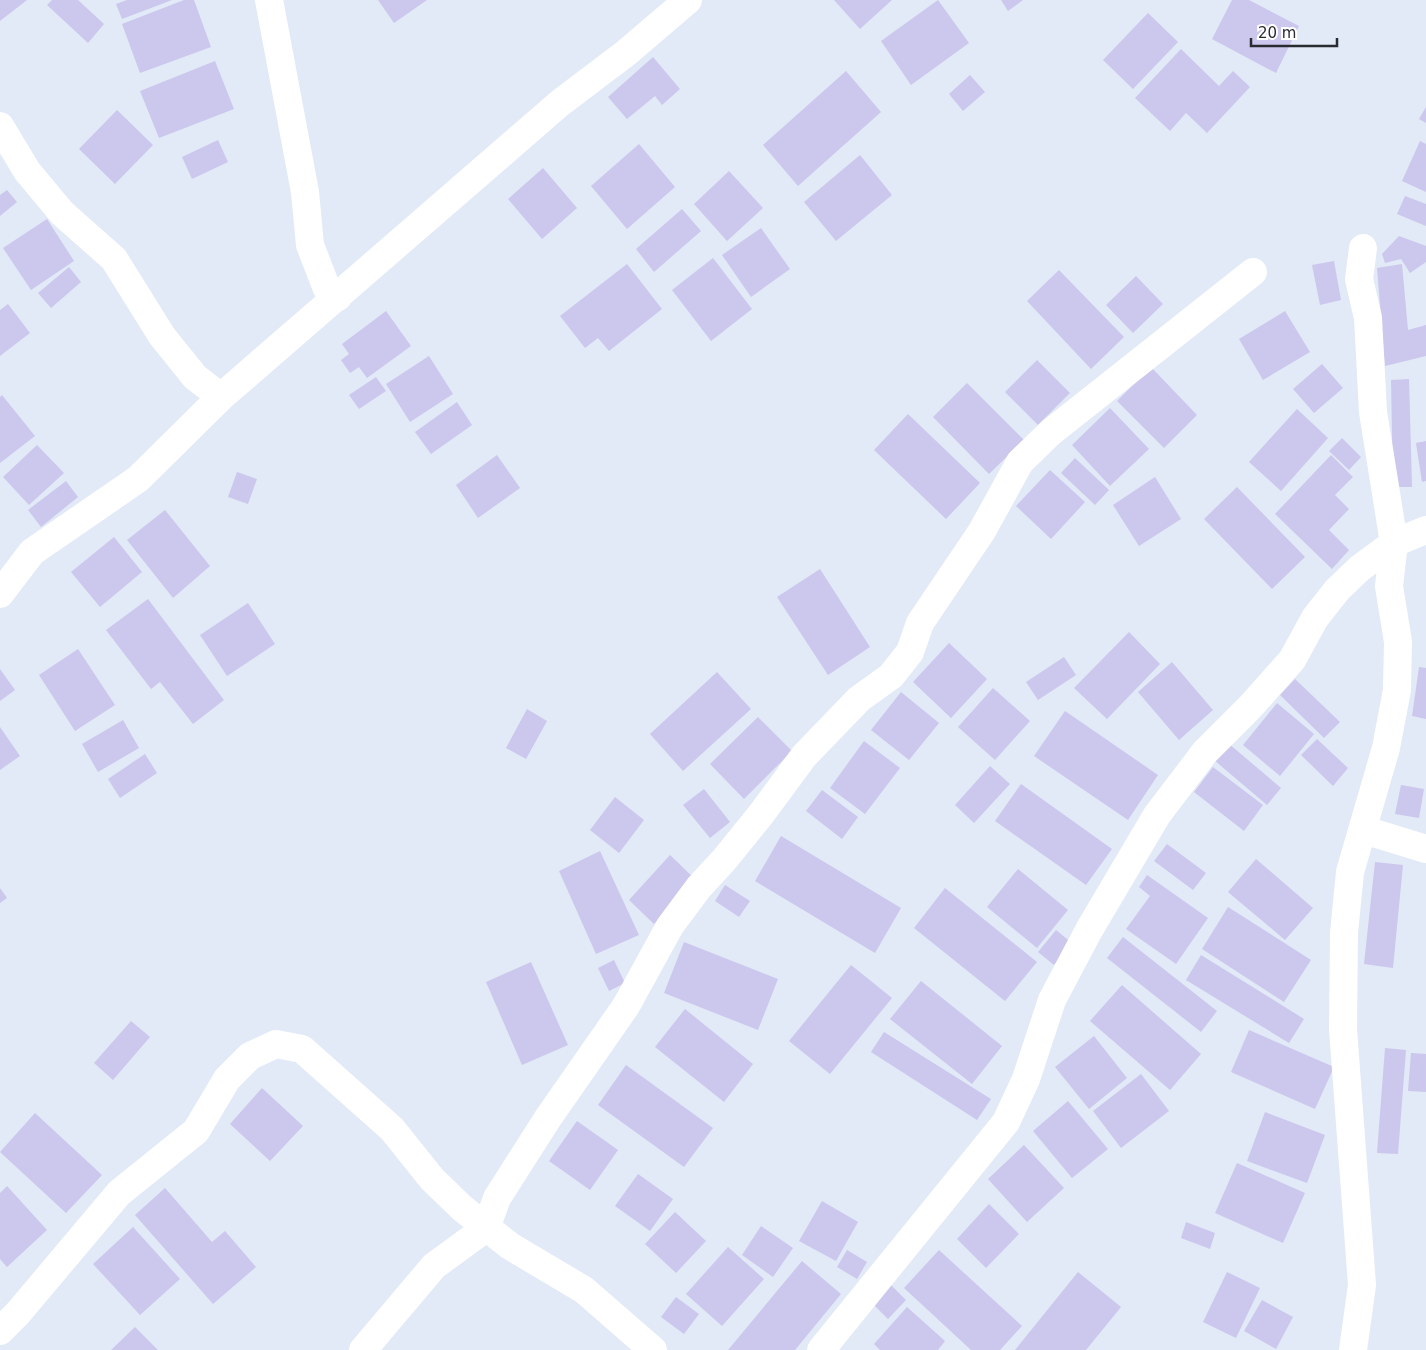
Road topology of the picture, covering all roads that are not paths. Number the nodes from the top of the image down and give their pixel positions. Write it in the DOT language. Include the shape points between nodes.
graph roads {
  1 [pos="269,0"];
  2 [pos="688,0"];
  3 [pos="0,126"];
  4 [pos="1363,248"];
  5 [pos="1253,272"];
  6 [pos="338,297"];
  7 [pos="221,397"];
  8 [pos="1426,530"];
  9 [pos="1394,543"];
  10 [pos="1360,568"];
  11 [pos="1390,586"];
  12 [pos="0,594"];
  13 [pos="1364,830"];
  14 [pos="1426,849"];
  15 [pos="486,1228"];
  16 [pos="0,1331"];
  17 [pos="364,1350"];
  18 [pos="653,1350"];
  19 [pos="821,1350"];
  20 [pos="1353,1350"];
  1 -- 6 [label="street" via="305,192 310,245 327,288"];
  2 -- 6 [label="street" via="560,103"];
  3 -- 7 [label="street" via="27,171 62,213 114,259 162,336 195,377"];
  4 -- 9 [label="street" via="1358,279 1368,318 1373,412"];
  5 -- 15 [label="street" via="1051,432 1020,462 982,530 920,623 910,652 891,676 859,699 804,756 670,926 626,1006 497,1198"];
  6 -- 7 [label="street"];
  7 -- 12 [label="street" via="138,479 32,552"];
  8 -- 9 [label="street"];
  9 -- 10 [label="street"];
  9 -- 11 [label="street"];
  10 -- 11 [label="street"];
  10 -- 19 [label="street" via="1315,618 1292,660 1205,752 1157,815 1052,1000 1026,1079 1006,1122"];
  11 -- 13 [label="street" via="1398,642 1397,690 1386,748"];
  13 -- 14 [label="street"];
  13 -- 20 [label="street" via="1350,872 1344,932 1343,1029 1362,1285"];
  15 -- 16 [label="street" via="432,1179 392,1129 302,1049 276,1044 250,1056 227,1079 196,1131 119,1193"];
  15 -- 17 [label="street" via="434,1266"];
  15 -- 18 [label="street" via="584,1290"];
}
